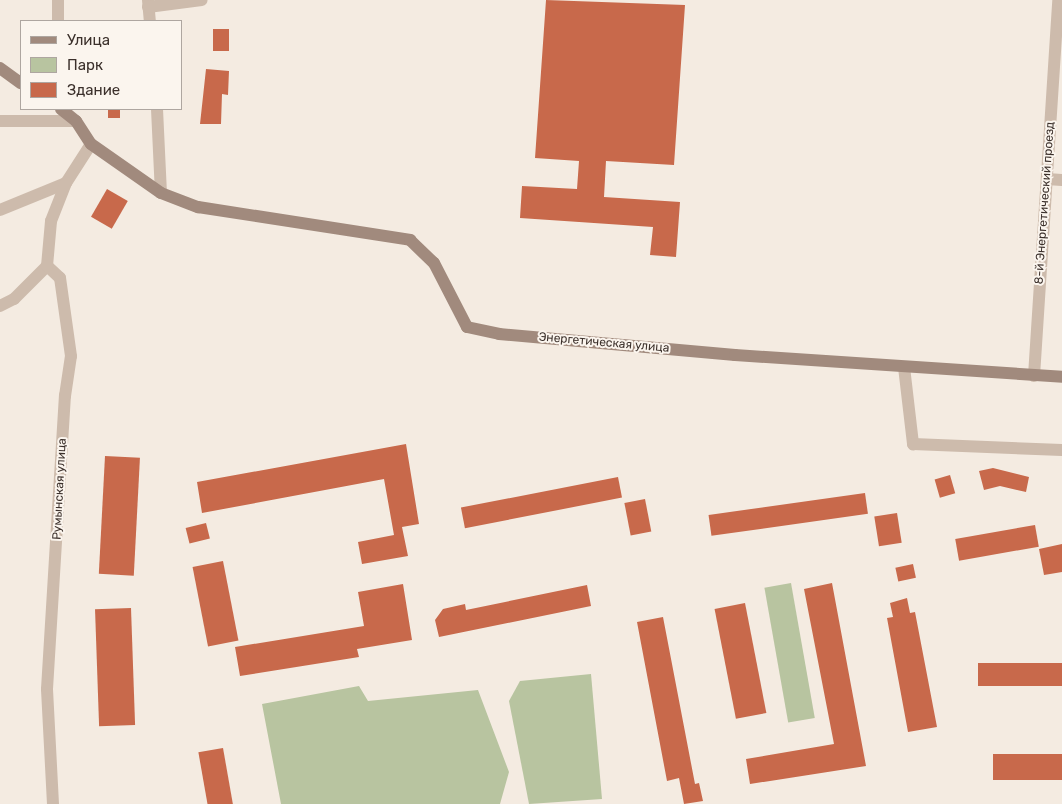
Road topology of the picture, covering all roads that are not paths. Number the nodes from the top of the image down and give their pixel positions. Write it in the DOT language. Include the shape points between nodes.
graph roads {
  1 [pos="58,0"];
  2 [pos="202,0"];
  3 [pos="148,4"];
  4 [pos="1059,7"];
  5 [pos="58,20"];
  6 [pos="150,20"];
  7 [pos="0,68"];
  8 [pos="20,82"];
  9 [pos="1057,87"];
  10 [pos="62,110"];
  11 [pos="157,110"];
  12 [pos="0,121"];
  13 [pos="76,121"];
  14 [pos="91,144"];
  15 [pos="1047,179"];
  16 [pos="1062,180"];
  17 [pos="66,183"];
  18 [pos="161,193"];
  19 [pos="0,210"];
  20 [pos="47,266"];
  21 [pos="0,306"];
  22 [pos="904,367"];
  23 [pos="1034,376"];
  24 [pos="1062,377"];
  25 [pos="1062,450"];
  26 [pos="53,804"];
  1 -- 5 [label="street"];
  2 -- 3 [label="street"];
  3 -- 6 [label="street"];
  4 -- 9 [label="street, 8-й Энергетический проезд"];
  7 -- 8 [label="street"];
  9 -- 15 [label="street, 8-й Энергетический проезд"];
  10 -- 13 [label="street"];
  11 -- 18 [label="street"];
  12 -- 13 [label="street"];
  13 -- 14 [label="street"];
  14 -- 17 [label="street"];
  14 -- 18 [label="street"];
  15 -- 16 [label="street"];
  15 -- 23 [label="street, 8-й Энергетический проезд"];
  17 -- 19 [label="street"];
  17 -- 20 [label="street" via="51,222"];
  18 -- 22 [label="street, Энергетическая улица" via="198,207 410,240 434,263 466,327 499,334 706,353"];
  20 -- 21 [label="street" via="14,299"];
  20 -- 26 [label="street, Румынская улица" via="60,278 71,356 64,405 47,689"];
  22 -- 23 [label="street, Энергетическая улица"];
  22 -- 25 [label="street" via="913,444"];
  23 -- 24 [label="street, Энергетическая улица"];
}
